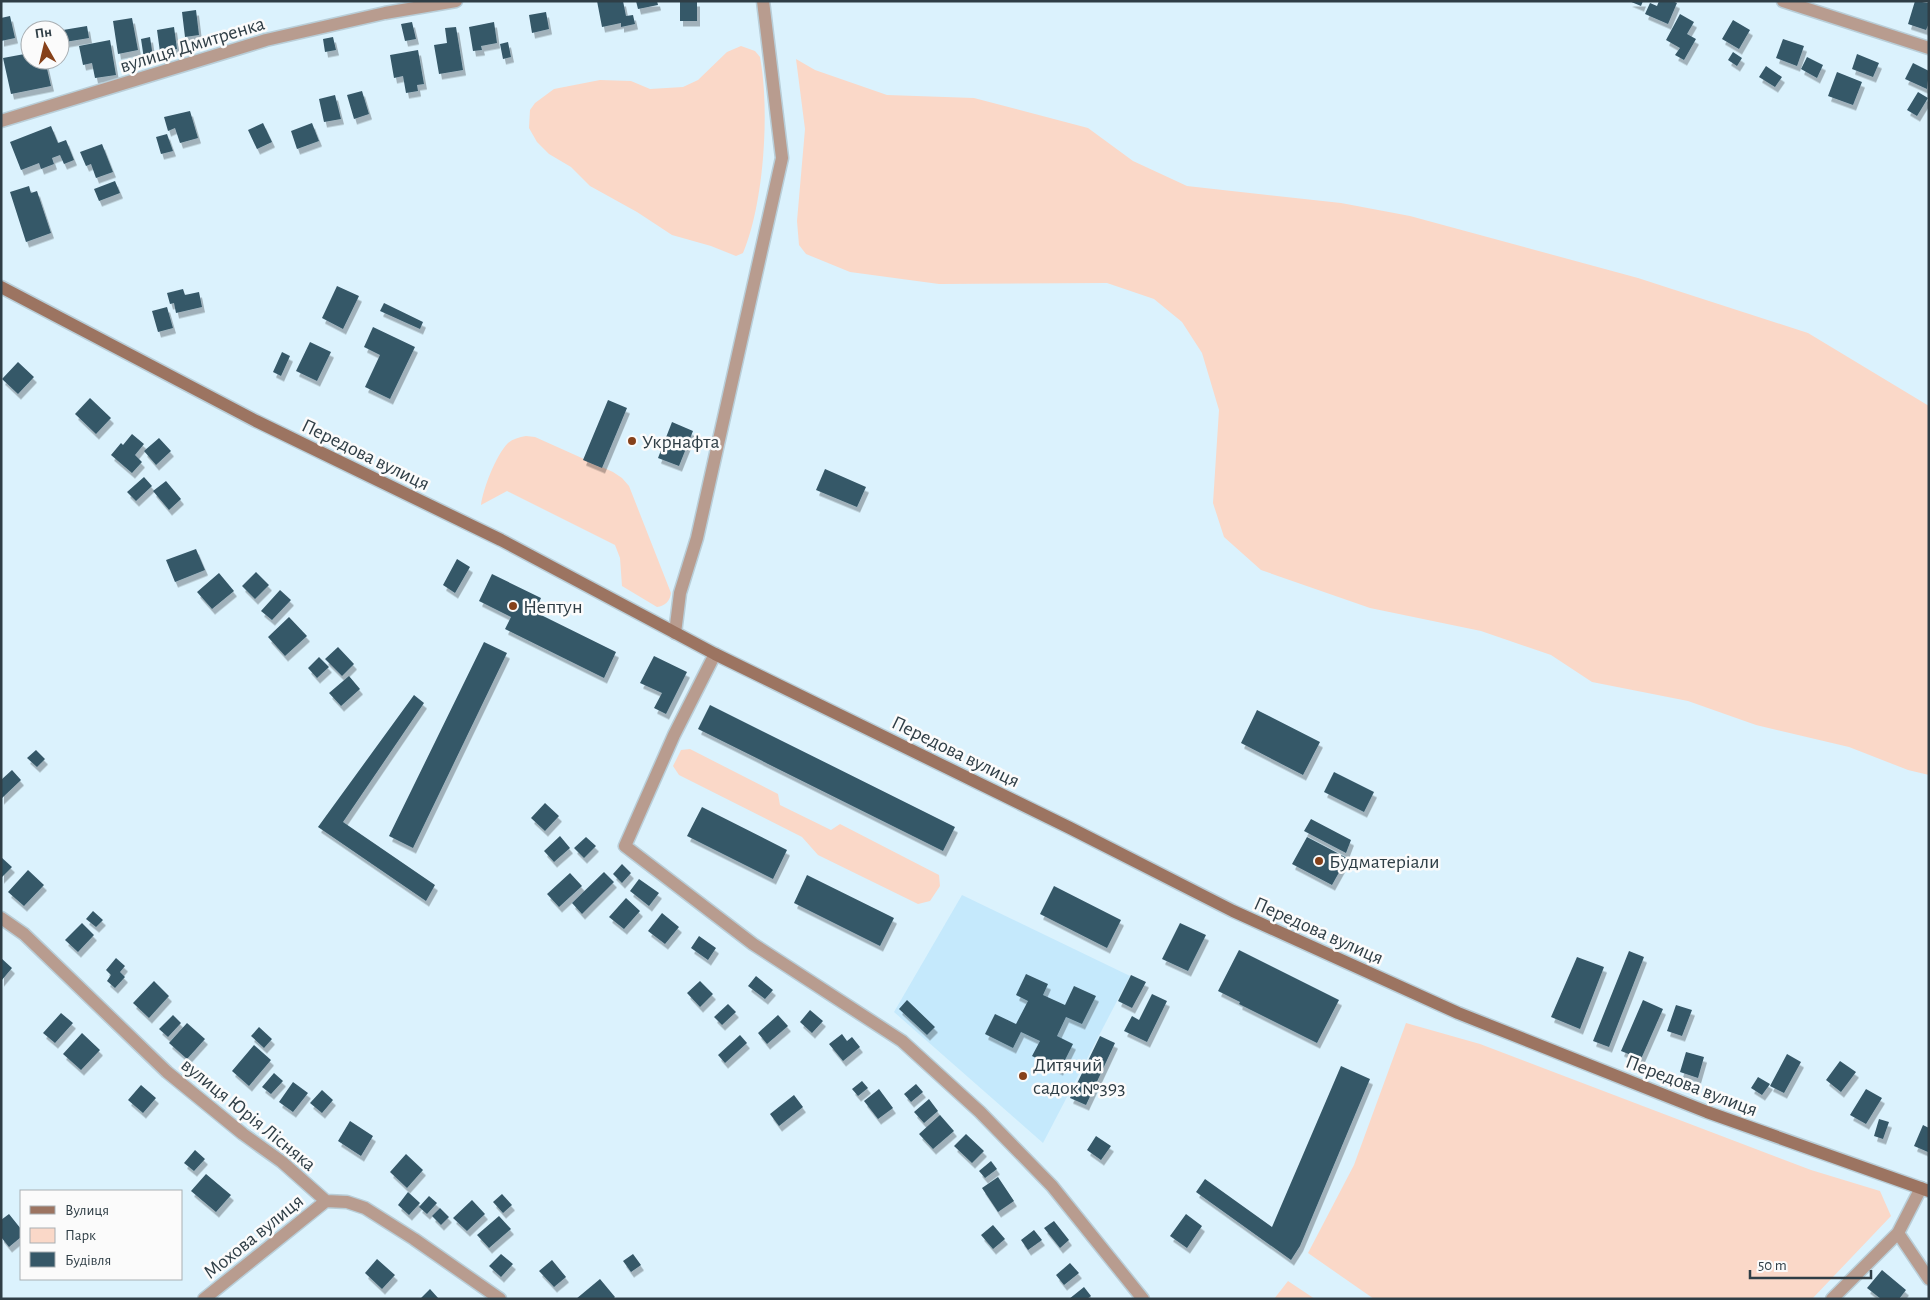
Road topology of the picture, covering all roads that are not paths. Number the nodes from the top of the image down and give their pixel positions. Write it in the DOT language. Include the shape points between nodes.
graph roads {
  1 [pos="456,1"];
  2 [pos="764,1"];
  3 [pos="1783,1"];
  4 [pos="1929,48"];
  5 [pos="1,121"];
  6 [pos="1,287"];
  7 [pos="675,634"];
  8 [pos="715,654"];
  9 [pos="1,918"];
  10 [pos="1925,1190"];
  11 [pos="326,1201"];
  12 [pos="1898,1233"];
  13 [pos="1929,1279"];
  14 [pos="204,1299"];
  15 [pos="500,1299"];
  16 [pos="1143,1299"];
  17 [pos="1832,1299"];
  1 -- 5 [label="street, вулиця Дмитренка" via="385,13 266,40"];
  2 -- 7 [label="street" via="782,158 698,538 680,593"];
  3 -- 4 [label="street"];
  6 -- 7 [label="street, Передова вулиця" via="256,422 501,540"];
  7 -- 8 [label="street, Передова вулиця"];
  8 -- 10 [label="street, Передова вулиця" via="1233,911 1458,1014 1707,1112"];
  8 -- 16 [label="street" via="674,735 625,846 753,944 902,1041 980,1112 1052,1186"];
  9 -- 11 [label="street, вулиця Юрія Лісняка" via="24,934 167,1072 282,1162"];
  10 -- 12 [label="street"];
  11 -- 14 [label="street, Мохова вулиця"];
  11 -- 15 [label="street" via="347,1202 365,1208"];
  12 -- 13 [label="street"];
  12 -- 17 [label="street"];
}
